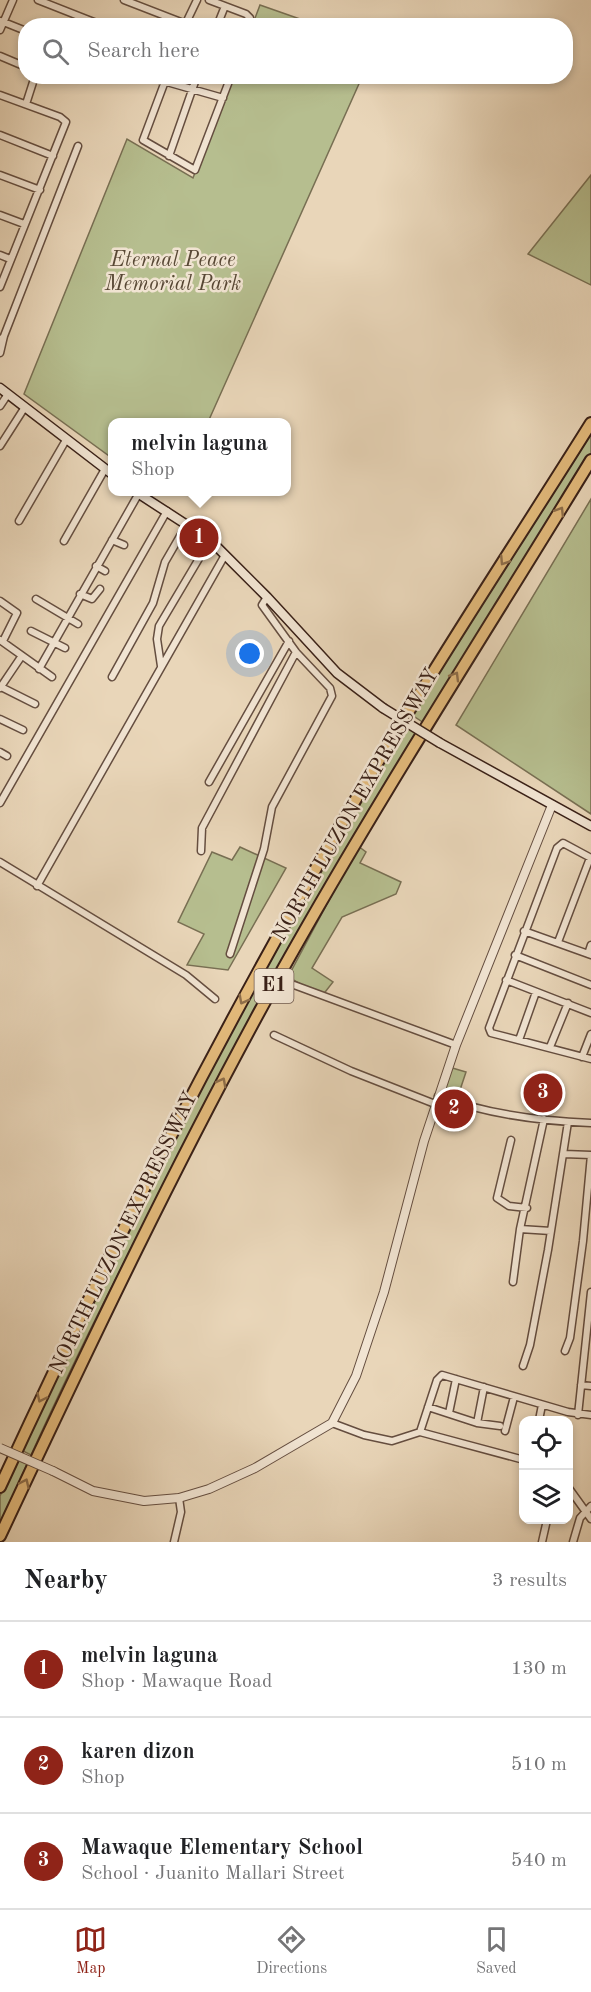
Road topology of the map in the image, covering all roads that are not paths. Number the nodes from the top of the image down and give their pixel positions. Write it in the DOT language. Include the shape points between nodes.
graph roads {
  1 [pos="13,0"];
  2 [pos="38,0"];
  3 [pos="124,0"];
  4 [pos="197,0"];
  5 [pos="209,0"];
  6 [pos="225,6"];
  7 [pos="84,18"];
  8 [pos="168,18"];
  9 [pos="188,18"];
  10 [pos="220,18"];
  11 [pos="250,18"];
  12 [pos="2,21"];
  13 [pos="18,28"];
  14 [pos="0,30"];
  15 [pos="0,57"];
  16 [pos="18,64"];
  17 [pos="32,84"];
  18 [pos="164,84"];
  19 [pos="175,84"];
  20 [pos="194,84"];
  21 [pos="228,84"];
  22 [pos="191,91"];
  23 [pos="0,95"];
  24 [pos="223,98"];
  25 [pos="26,104"];
  26 [pos="0,135"];
  27 [pos="78,146"];
  28 [pos="53,156"];
  29 [pos="169,156"];
  30 [pos="0,175"];
  31 [pos="40,190"];
  32 [pos="0,215"];
  33 [pos="24,224"];
  34 [pos="0,255"];
  35 [pos="10,259"];
  36 [pos="0,287"];
  37 [pos="2,338"];
  38 [pos="0,353"];
  39 [pos="0,388"];
  40 [pos="8,394"];
  41 [pos="0,406"];
  42 [pos="25,407"];
  43 [pos="591,423"];
  44 [pos="66,440"];
  45 [pos="0,446"];
  46 [pos="591,460"];
  47 [pos="108,471"];
  48 [pos="108,474"];
  49 [pos="136,496"];
  50 [pos="144,496"];
  51 [pos="167,511"];
  52 [pos="19,521"];
  53 [pos="187,524"];
  54 [pos="112,540"];
  55 [pos="210,540"];
  56 [pos="64,542"];
  57 [pos="124,545"];
  58 [pos="225,555"];
  59 [pos="96,566"];
  60 [pos="105,571"];
  61 [pos="100,589"];
  62 [pos="80,594"];
  63 [pos="267,597"];
  64 [pos="36,599"];
  65 [pos="0,601"];
  66 [pos="67,616"];
  67 [pos="78,624"];
  68 [pos="31,631"];
  69 [pos="2,640"];
  70 [pos="289,641"];
  71 [pos="52,642"];
  72 [pos="65,648"];
  73 [pos="297,652"];
  74 [pos="21,657"];
  75 [pos="161,666"];
  76 [pos="39,669"];
  77 [pos="51,677"];
  78 [pos="112,677"];
  79 [pos="0,688"];
  80 [pos="35,704"];
  81 [pos="0,719"];
  82 [pos="23,730"];
  83 [pos="0,752"];
  84 [pos="7,756"];
  85 [pos="209,782"];
  86 [pos="0,803"];
  87 [pos="552,805"];
  88 [pos="591,826"];
  89 [pos="201,850"];
  90 [pos="591,858"];
  91 [pos="0,862"];
  92 [pos="38,886"];
  93 [pos="524,931"];
  94 [pos="558,942"];
  95 [pos="591,945"];
  96 [pos="230,954"];
  97 [pos="515,955"];
  98 [pos="589,955"];
  99 [pos="506,980"];
  100 [pos="294,985"];
  101 [pos="591,985"];
  102 [pos="536,992"];
  103 [pos="215,999"];
  104 [pos="568,1003"];
  105 [pos="591,1013"];
  106 [pos="591,1034"];
  107 [pos="274,1035"];
  108 [pos="519,1040"];
  109 [pos="456,1045"];
  110 [pos="550,1047"];
  111 [pos="582,1057"];
  112 [pos="591,1059"];
  113 [pos="437,1100"];
  114 [pos="544,1119"];
  115 [pos="567,1122"];
  116 [pos="591,1123"];
  117 [pos="511,1140"];
  118 [pos="564,1154"];
  119 [pos="591,1155"];
  120 [pos="526,1209"];
  121 [pos="520,1229"];
  122 [pos="551,1232"];
  123 [pos="513,1282"];
  124 [pos="591,1292"];
  125 [pos="591,1298"];
  126 [pos="589,1330"];
  127 [pos="565,1352"];
  128 [pos="587,1358"];
  129 [pos="524,1366"];
  130 [pos="456,1379"];
  131 [pos="581,1385"];
  132 [pos="591,1386"];
  133 [pos="484,1387"];
  134 [pos="514,1397"];
  135 [pos="542,1405"];
  136 [pos="428,1407"];
  137 [pos="568,1412"];
  138 [pos="449,1413"];
  139 [pos="578,1414"];
  140 [pos="591,1415"];
  141 [pos="540,1416"];
  142 [pos="568,1416"];
  143 [pos="332,1423"];
  144 [pos="477,1423"];
  145 [pos="420,1432"];
  146 [pos="0,1448"];
  147 [pos="519,1459"];
  148 [pos="0,1487"];
  149 [pos="573,1492"];
  150 [pos="179,1498"];
  151 [pos="588,1509"];
  152 [pos="591,1519"];
  153 [pos="547,1524"];
  154 [pos="0,1536"];
  155 [pos="174,1542"];
  156 [pos="542,1542"];
  157 [pos="573,1542"];
  1 -- 12 [label="street"];
  2 -- 7 [label="street"];
  3 -- 8 [label="street"];
  4 -- 9 [label="street"];
  5 -- 6 [label="street"];
  6 -- 10 [label="street"];
  6 -- 11 [label="street"];
  12 -- 13 [label="street"];
  12 -- 14 [label="street"];
  15 -- 16 [label="street"];
  17 -- 25 [label="street"];
  18 -- 29 [label="street" via="143,140"];
  19 -- 22 [label="street"];
  20 -- 22 [label="street"];
  21 -- 24 [label="street"];
  22 -- 24 [label="street"];
  22 -- 29 [label="street"];
  23 -- 25 [label="street"];
  24 -- 29 [label="street" via="195,170"];
  25 -- 28 [label="street" via="66,122"];
  26 -- 28 [label="street"];
  27 -- 37 [label="street"];
  28 -- 31 [label="street"];
  30 -- 31 [label="street"];
  31 -- 33 [label="street"];
  32 -- 33 [label="street"];
  33 -- 35 [label="street"];
  34 -- 35 [label="street"];
  35 -- 36 [label="street"];
  37 -- 38 [label="street"];
  39 -- 40 [label="main road"];
  40 -- 41 [label="street"];
  40 -- 42 [label="main road"];
  42 -- 44 [label="main road"];
  42 -- 45 [label="street"];
  43 -- 148 [label="highway, NORTH LUZON EXPRESSWAY / E1, one-way" via="361,790 266,957 70,1335"];
  44 -- 47 [label="main road"];
  44 -- 52 [label="street"];
  154 -- 46 [label="highway, NORTH LUZON EXPRESSWAY / E1, one-way" via="85,1353 194,1135 284,968 379,801"];
  48 -- 56 [label="street"];
  49 -- 54 [label="street"];
  50 -- 51 [label="main road"];
  51 -- 53 [label="main road"];
  51 -- 86 [label="street"];
  53 -- 55 [label="main road"];
  53 -- 78 [label="street" via="165,562 153,603"];
  54 -- 57 [label="street"];
  54 -- 59 [label="street"];
  55 -- 58 [label="main road"];
  55 -- 75 [label="street" via="159,626"];
  58 -- 63 [label="main road"];
  58 -- 75 [label="street"];
  59 -- 60 [label="street"];
  59 -- 62 [label="street"];
  61 -- 62 [label="street" via="92,599"];
  62 -- 66 [label="street"];
  63 -- 70 [label="street" via="262,604"];
  63 -- 87 [label="main road, bridge" via="337,673 383,708"];
  64 -- 66 [label="street"];
  65 -- 69 [label="street" via="17,613"];
  66 -- 67 [label="street"];
  66 -- 71 [label="street"];
  68 -- 71 [label="street"];
  69 -- 74 [label="street"];
  70 -- 73 [label="street"];
  70 -- 85 [label="street"];
  71 -- 72 [label="street"];
  71 -- 76 [label="street"];
  73 -- 89 [label="street" via="202,828"];
  73 -- 96 [label="street" via="330,688 332,696 272,807 264,849"];
  74 -- 76 [label="street"];
  74 -- 79 [label="street"];
  75 -- 92 [label="street"];
  76 -- 77 [label="street"];
  79 -- 80 [label="street"];
  81 -- 82 [label="street"];
  83 -- 84 [label="street"];
  87 -- 88 [label="main road"];
  87 -- 109 [label="street"];
  90 -- 93 [label="street" via="560,844"];
  90 -- 94 [label="street"];
  91 -- 92 [label="street"];
  92 -- 103 [label="street" via="186,975"];
  93 -- 94 [label="street"];
  93 -- 97 [label="street"];
  94 -- 98 [label="street"];
  95 -- 98 [label="street"];
  97 -- 99 [label="street"];
  97 -- 101 [label="street"];
  99 -- 102 [label="street"];
  99 -- 108 [label="street" via="489,1028 491,1033"];
  100 -- 109 [label="street"];
  102 -- 104 [label="street"];
  102 -- 108 [label="street"];
  104 -- 105 [label="street"];
  104 -- 110 [label="street"];
  106 -- 111 [label="street"];
  107 -- 113 [label="street" via="351,1071"];
  108 -- 110 [label="street"];
  109 -- 113 [label="street"];
  110 -- 111 [label="street"];
  111 -- 112 [label="street"];
  113 -- 114 [label="street"];
  113 -- 143 [label="street" via="384,1292 356,1376"];
  114 -- 115 [label="street"];
  114 -- 120 [label="street"];
  115 -- 116 [label="street"];
  115 -- 118 [label="street"];
  117 -- 120 [label="street" via="497,1198"];
  118 -- 119 [label="street"];
  118 -- 122 [label="street"];
  119 -- 127 [label="street" via="584,1241"];
  120 -- 121 [label="street"];
  121 -- 122 [label="street"];
  121 -- 123 [label="street"];
  122 -- 129 [label="street"];
  124 -- 125 [label="street"];
  125 -- 126 [label="street"];
  126 -- 128 [label="street"];
  128 -- 131 [label="street"];
  130 -- 133 [label="street"];
  130 -- 136 [label="street" via="439,1377"];
  130 -- 138 [label="street"];
  131 -- 132 [label="street"];
  131 -- 139 [label="street"];
  133 -- 134 [label="street"];
  133 -- 144 [label="street"];
  134 -- 135 [label="street"];
  134 -- 144 [label="street" via="502,1428"];
  135 -- 137 [label="street"];
  135 -- 141 [label="street"];
  136 -- 138 [label="street"];
  136 -- 145 [label="street"];
  137 -- 139 [label="street"];
  137 -- 142 [label="street"];
  138 -- 144 [label="street"];
  139 -- 140 [label="street"];
  143 -- 145 [label="street" via="392,1441"];
  143 -- 150 [label="street" via="255,1468"];
  145 -- 147 [label="street"];
  146 -- 150 [label="street, bridge" via="93,1491 144,1501"];
  149 -- 151 [label="street"];
  150 -- 155 [label="street" via="181,1512"];
  151 -- 152 [label="street"];
  151 -- 157 [label="street" via="580,1518"];
  153 -- 156 [label="street"];
}
